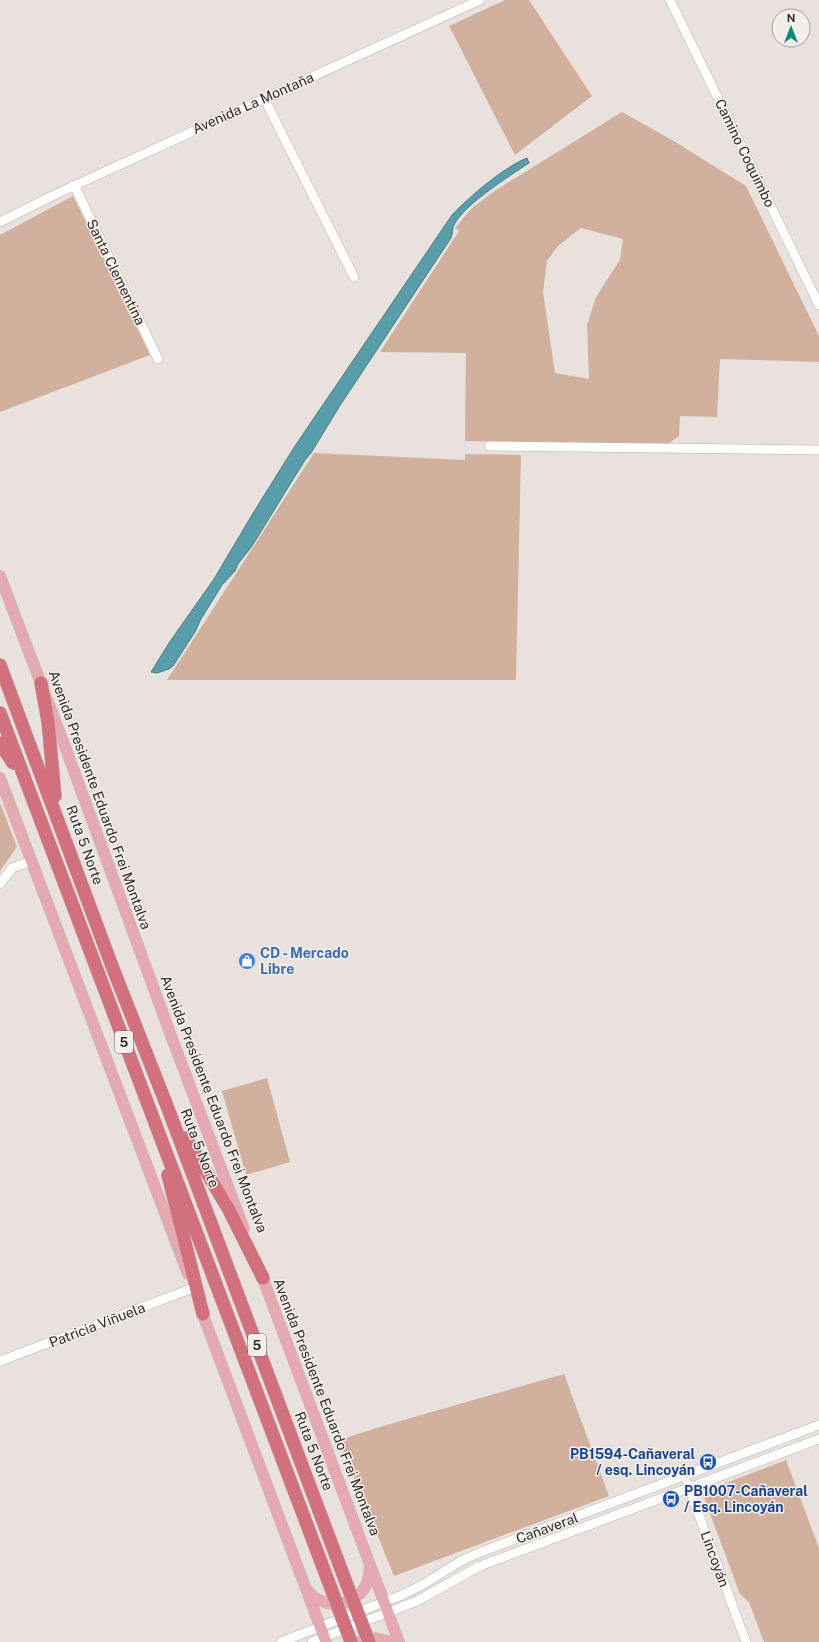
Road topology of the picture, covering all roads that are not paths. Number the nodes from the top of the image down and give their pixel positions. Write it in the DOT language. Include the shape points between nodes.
graph roads {
  1 [pos="480,0"];
  2 [pos="670,0"];
  3 [pos="264,98"];
  4 [pos="74,186"];
  5 [pos="27,208"];
  6 [pos="0,218"];
  7 [pos="0,222"];
  8 [pos="354,277"];
  9 [pos="819,305"];
  10 [pos="158,359"];
  11 [pos="488,446"];
  12 [pos="819,450"];
  13 [pos="0,576"];
  14 [pos="0,665"];
  15 [pos="42,683"];
  16 [pos="0,713"];
  17 [pos="0,743"];
  18 [pos="0,778"];
  19 [pos="26,783"];
  20 [pos="61,826"];
  21 [pos="31,861"];
  22 [pos="0,884"];
  23 [pos="167,1106"];
  24 [pos="158,1128"];
  25 [pos="263,1278"];
  26 [pos="193,1288"];
  27 [pos="203,1314"];
  28 [pos="0,1361"];
  29 [pos="819,1425"];
  30 [pos="819,1439"];
  31 [pos="684,1476"];
  32 [pos="689,1488"];
  33 [pos="370,1564"];
  34 [pos="304,1586"];
  35 [pos="386,1607"];
  36 [pos="323,1636"];
  37 [pos="281,1642"];
  38 [pos="312,1642"];
  39 [pos="351,1642"];
  40 [pos="358,1642"];
  41 [pos="369,1642"];
  42 [pos="392,1642"];
  43 [pos="399,1642"];
  44 [pos="746,1642"];
  1 -- 3 [label="street, Avenida La Montaña"];
  2 -- 9 [label="street, Camino Coquimbo"];
  3 -- 4 [label="street, Avenida La Montaña"];
  3 -- 8 [label="street"];
  4 -- 5 [label="street, Avenida La Montaña"];
  4 -- 10 [label="street, Santa Clementina"];
  5 -- 6 [label="street, Avenida La Montaña"];
  5 -- 7 [label="street, Avenida La Montaña"];
  11 -- 12 [label="street"];
  13 -- 15 [label="main road, Avenida Presidente Eduardo Frei Montalva"];
  14 -- 20 [label="highway, Ruta 5 Norte / 5"];
  15 -- 20 [label="highway"];
  15 -- 25 [label="main road, Avenida Presidente Eduardo Frei Montalva"];
  16 -- 19 [label="highway, 5"];
  17 -- 19 [label="highway"];
  18 -- 21 [label="main road"];
  19 -- 24 [label="highway, 5"];
  20 -- 23 [label="highway, Ruta 5 Norte / 5"];
  21 -- 22 [label="street" via="12,868"];
  21 -- 26 [label="main road"];
  23 -- 25 [label="highway" via="228,1210"];
  23 -- 41 [label="highway, Ruta 5 Norte / 5, bridge"];
  24 -- 27 [label="highway"];
  24 -- 39 [label="highway, 5, bridge"];
  25 -- 33 [label="main road, Avenida Presidente Eduardo Frei Montalva"];
  26 -- 27 [label="main road"];
  26 -- 28 [label="street, Patricia Viñuela"];
  27 -- 34 [label="main road"];
  29 -- 31 [label="street, Cañaveral"];
  30 -- 32 [label="street, Cañaveral"];
  31 -- 32 [label="street, Lincoyán"];
  31 -- 35 [label="street, Cañaveral" via="480,1552"];
  32 -- 35 [label="street, Cañaveral" via="480,1566 424,1598"];
  32 -- 44 [label="street, Lincoyán"];
  33 -- 34 [label="main road" via="365,1587 355,1598 345,1603 324,1603 311,1595"];
  33 -- 35 [label="main road, Avenida Presidente Eduardo Frei Montalva"];
  34 -- 36 [label="main road"];
  35 -- 36 [label="street, Cañaveral"];
  35 -- 43 [label="main road, Avenida Presidente Eduardo Frei Montalva"];
  36 -- 37 [label="street, Cañaveral"];
  36 -- 38 [label="street, Cañaveral"];
  40 -- 42 [label="main road" via="375,1638"];
}
